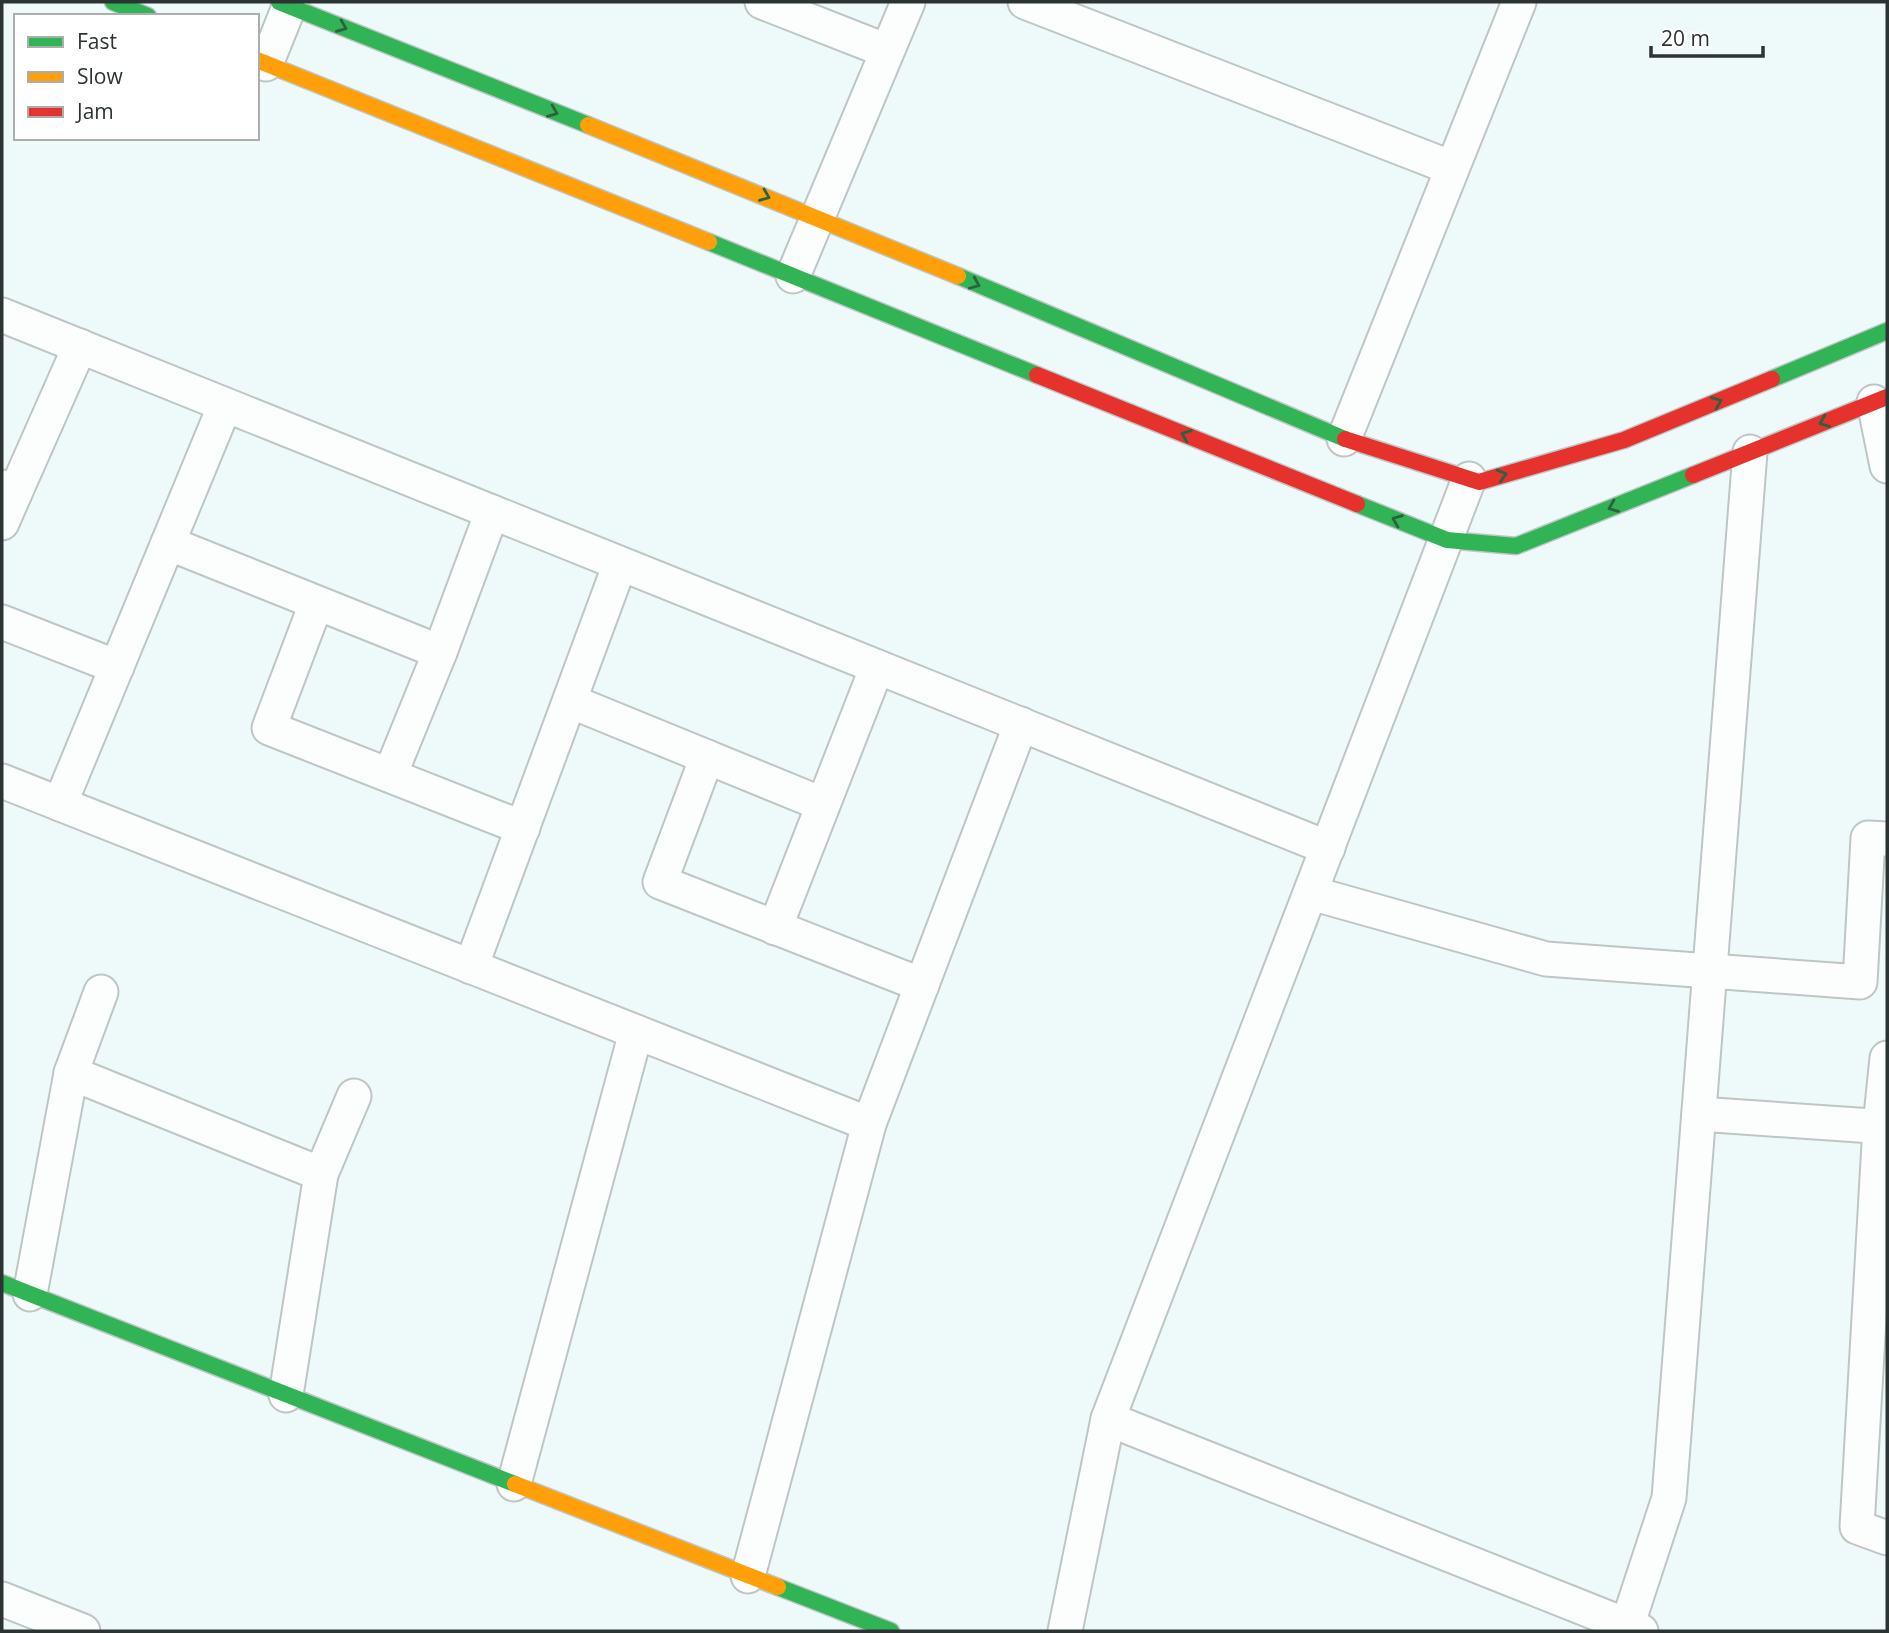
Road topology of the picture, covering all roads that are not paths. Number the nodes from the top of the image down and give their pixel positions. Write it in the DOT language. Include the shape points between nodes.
graph roads {
  1 [pos="113,2"];
  2 [pos="762,2"];
  3 [pos="908,2"];
  4 [pos="1025,2"];
  5 [pos="1520,2"];
  6 [pos="286,3"];
  7 [pos="143,14"];
  8 [pos="887,51"];
  9 [pos="262,62"];
  10 [pos="1452,168"];
  11 [pos="817,217"];
  12 [pos="793,276"];
  13 [pos="2,315"];
  14 [pos="1887,331"];
  15 [pos="80,346"];
  16 [pos="1881,399"];
  17 [pos="225,404"];
  18 [pos="1344,439"];
  19 [pos="1750,452"];
  20 [pos="1887,466"];
  21 [pos="1469,479"];
  22 [pos="8,490"];
  23 [pos="492,512"];
  24 [pos="2,523"];
  25 [pos="1447,540"];
  26 [pos="168,543"];
  27 [pos="621,564"];
  28 [pos="316,604"];
  29 [pos="2,622"];
  30 [pos="440,652"];
  31 [pos="117,667"];
  32 [pos="877,667"];
  33 [pos="570,701"];
  34 [pos="1021,724"];
  35 [pos="707,757"];
  36 [pos="390,775"];
  37 [pos="2,781"];
  38 [pos="60,804"];
  39 [pos="822,804"];
  40 [pos="523,828"];
  41 [pos="1887,839"];
  42 [pos="1328,848"];
  43 [pos="1311,893"];
  44 [pos="775,928"];
  45 [pos="471,967"];
  46 [pos="1710,971"];
  47 [pos="1873,982"];
  48 [pos="922,985"];
  49 [pos="101,992"];
  50 [pos="636,1032"];
  51 [pos="1887,1058"];
  52 [pos="71,1073"];
  53 [pos="354,1096"];
  54 [pos="1699,1114"];
  55 [pos="869,1124"];
  56 [pos="1884,1126"];
  57 [pos="321,1174"];
  58 [pos="16,1289"];
  59 [pos="286,1395"];
  60 [pos="1108,1419"];
  61 [pos="514,1484"];
  62 [pos="1887,1538"];
  63 [pos="748,1576"];
  64 [pos="17,1613"];
  65 [pos="1634,1628"];
  66 [pos="885,1630"];
  67 [pos="83,1631"];
  68 [pos="1065,1631"];
  1 -- 7 [label="street"];
  2 -- 8 [label="street"];
  3 -- 8 [label="street"];
  4 -- 10 [label="street"];
  5 -- 10 [label="street"];
  6 -- 9 [label="street"];
  6 -- 11 [label="street, one-way"];
  8 -- 11 [label="street"];
  9 -- 12 [label="street"];
  10 -- 18 [label="street"];
  11 -- 12 [label="street"];
  11 -- 18 [label="street, one-way"];
  25 -- 12 [label="street, one-way"];
  13 -- 15 [label="street"];
  21 -- 14 [label="street, one-way" via="1479,482 1623,440"];
  15 -- 17 [label="street"];
  15 -- 22 [label="street"];
  16 -- 19 [label="street, one-way"];
  16 -- 20 [label="street"];
  17 -- 23 [label="street"];
  17 -- 26 [label="street"];
  18 -- 21 [label="street"];
  19 -- 25 [label="street, one-way" via="1516,547"];
  19 -- 46 [label="street"];
  21 -- 25 [label="street"];
  22 -- 24 [label="street"];
  23 -- 27 [label="street"];
  23 -- 30 [label="street"];
  25 -- 42 [label="street"];
  26 -- 28 [label="street"];
  26 -- 31 [label="street"];
  27 -- 32 [label="street"];
  27 -- 33 [label="street"];
  28 -- 30 [label="street"];
  28 -- 36 [label="street" via="269,727"];
  29 -- 31 [label="street"];
  30 -- 36 [label="street"];
  31 -- 38 [label="street"];
  32 -- 34 [label="street"];
  32 -- 39 [label="street"];
  33 -- 35 [label="street"];
  33 -- 40 [label="street"];
  34 -- 42 [label="street"];
  34 -- 48 [label="street"];
  35 -- 39 [label="street"];
  35 -- 44 [label="street" via="660,882"];
  36 -- 40 [label="street"];
  37 -- 38 [label="street"];
  38 -- 45 [label="street"];
  39 -- 44 [label="street"];
  40 -- 45 [label="street"];
  41 -- 47 [label="street" via="1868,838"];
  42 -- 43 [label="street"];
  43 -- 46 [label="street" via="1546,959"];
  43 -- 60 [label="street"];
  44 -- 48 [label="street"];
  45 -- 50 [label="street"];
  46 -- 47 [label="street"];
  46 -- 54 [label="street"];
  48 -- 55 [label="street"];
  49 -- 52 [label="street"];
  50 -- 55 [label="street"];
  50 -- 61 [label="street"];
  51 -- 56 [label="street"];
  52 -- 57 [label="street"];
  52 -- 58 [label="street"];
  53 -- 57 [label="street"];
  54 -- 56 [label="street"];
  54 -- 65 [label="street" via="1669,1498"];
  55 -- 63 [label="street"];
  56 -- 62 [label="street" via="1857,1527"];
  57 -- 59 [label="street"];
  58 -- 59 [label="street"];
  59 -- 61 [label="street"];
  60 -- 65 [label="street"];
  60 -- 68 [label="street"];
  61 -- 63 [label="street"];
  63 -- 66 [label="street"];
  64 -- 67 [label="street"];
}
